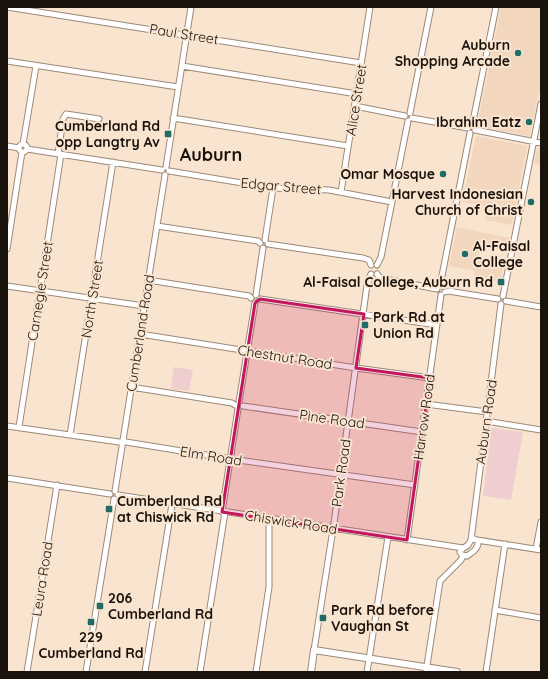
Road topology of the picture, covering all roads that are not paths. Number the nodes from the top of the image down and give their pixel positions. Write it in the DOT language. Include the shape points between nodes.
graph roads {
  1 [pos="7,7"];
  2 [pos="191,7"];
  3 [pos="370,7"];
  4 [pos="431,7"];
  5 [pos="496,7"];
  6 [pos="186,35"];
  7 [pos="7,61"];
  8 [pos="361,63"];
  9 [pos="36,66"];
  10 [pos="182,66"];
  11 [pos="178,87"];
  12 [pos="356,94"];
  13 [pos="541,104"];
  14 [pos="355,106"];
  15 [pos="409,117"];
  16 [pos="173,118"];
  17 [pos="100,119"];
  18 [pos="471,129"];
  19 [pos="534,142"];
  20 [pos="541,143"];
  21 [pos="7,146"];
  22 [pos="348,146"];
  23 [pos="23,148"];
  24 [pos="60,154"];
  25 [pos="113,162"];
  26 [pos="165,171"];
  27 [pos="273,188"];
  28 [pos="341,192"];
  29 [pos="392,202"];
  30 [pos="157,226"];
  31 [pos="267,242"];
  32 [pos="262,245"];
  33 [pos="7,249"];
  34 [pos="371,265"];
  35 [pos="377,265"];
  36 [pos="374,274"];
  37 [pos="148,280"];
  38 [pos="7,286"];
  39 [pos="438,288"];
  40 [pos="40,291"];
  41 [pos="443,293"];
  42 [pos="258,297"];
  43 [pos="92,298"];
  44 [pos="251,298"];
  45 [pos="502,300"];
  46 [pos="255,303"];
  47 [pos="144,306"];
  48 [pos="541,307"];
  49 [pos="364,314"];
  50 [pos="437,325"];
  51 [pos="140,334"];
  52 [pos="247,351"];
  53 [pos="356,368"];
  54 [pos="430,378"];
  55 [pos="131,387"];
  56 [pos="426,404"];
  57 [pos="239,406"];
  58 [pos="487,412"];
  59 [pos="486,421"];
  60 [pos="349,422"];
  61 [pos="7,426"];
  62 [pos="19,427"];
  63 [pos="541,430"];
  64 [pos="422,432"];
  65 [pos="70,435"];
  66 [pos="123,442"];
  67 [pos="231,459"];
  68 [pos="341,475"];
  69 [pos="7,478"];
  70 [pos="57,485"];
  71 [pos="415,485"];
  72 [pos="115,495"];
  73 [pos="172,504"];
  74 [pos="224,512"];
  75 [pos="269,519"];
  76 [pos="541,522"];
  77 [pos="334,529"];
  78 [pos="388,537"];
  79 [pos="407,540"];
  80 [pos="471,540"];
  81 [pos="477,540"];
  82 [pos="505,544"];
  83 [pos="463,548"];
  84 [pos="539,550"];
  85 [pos="463,556"];
  86 [pos="495,610"];
  87 [pos="541,618"];
  88 [pos="314,650"];
  89 [pos="369,658"];
  90 [pos="426,670"];
  91 [pos="27,672"];
  92 [pos="86,672"];
  93 [pos="145,672"];
  94 [pos="200,672"];
  95 [pos="256,672"];
  96 [pos="311,672"];
  97 [pos="367,672"];
  98 [pos="457,672"];
  99 [pos="486,672"];
  1 -- 6 [label="street, Paul Street"];
  2 -- 6 [label="street, Cumberland Road"];
  3 -- 8 [label="street, Alice Street"];
  4 -- 15 [label="street"];
  5 -- 18 [label="street"];
  6 -- 8 [label="street, Paul Street"];
  6 -- 10 [label="street, Cumberland Road"];
  7 -- 9 [label="street"];
  8 -- 12 [label="street, Alice Street"];
  9 -- 11 [label="street"];
  9 -- 23 [label="street"];
  10 -- 11 [label="street, Cumberland Road"];
  10 -- 12 [label="street"];
  11 -- 16 [label="street, Cumberland Road"];
  12 -- 14 [label="street, Alice Street"];
  13 -- 19 [label="street, Auburn Road"];
  14 -- 15 [label="street"];
  14 -- 22 [label="street, Alice Street"];
  15 -- 18 [label="street"];
  15 -- 29 [label="street"];
  16 -- 22 [label="street"];
  16 -- 26 [label="street, Cumberland Road"];
  17 -- 24 [label="street, Carnegie Street" via="66,114 63,119"];
  18 -- 19 [label="street"];
  18 -- 39 [label="street"];
  19 -- 20 [label="street"];
  19 -- 45 [label="street, Auburn Road"];
  21 -- 23 [label="street, Edgar Street"];
  22 -- 28 [label="street, Alice Street"];
  23 -- 24 [label="street, Edgar Street"];
  23 -- 33 [label="street"];
  24 -- 25 [label="street, Edgar Street"];
  24 -- 40 [label="street, Carnegie Street"];
  25 -- 26 [label="street, Edgar Street"];
  25 -- 43 [label="street, North Street"];
  26 -- 27 [label="street, Edgar Street"];
  26 -- 30 [label="street, Cumberland Road"];
  27 -- 28 [label="street, Edgar Street"];
  27 -- 31 [label="street"];
  28 -- 29 [label="street, Edgar Street"];
  29 -- 35 [label="street" via="381,257"];
  30 -- 32 [label="street" via="258,241"];
  30 -- 37 [label="street, Cumberland Road"];
  31 -- 32 [label="street" via="261,241"];
  31 -- 34 [label="street" via="363,258 369,260"];
  32 -- 42 [label="street"];
  34 -- 35 [label="street"];
  34 -- 36 [label="street" via="368,269"];
  35 -- 36 [label="street" via="380,270"];
  36 -- 39 [label="street" via="385,280"];
  36 -- 49 [label="street, Park Road" via="367,285"];
  37 -- 44 [label="street"];
  37 -- 47 [label="street, Cumberland Road"];
  38 -- 40 [label="street"];
  39 -- 41 [label="street"];
  40 -- 43 [label="street"];
  40 -- 62 [label="street, Carnegie Street"];
  41 -- 45 [label="street" via="448,291"];
  41 -- 50 [label="street, Harrow Road"];
  42 -- 44 [label="street" via="254,295"];
  42 -- 46 [label="street" via="258,302"];
  42 -- 49 [label="street"];
  43 -- 47 [label="street"];
  43 -- 65 [label="street, North Street"];
  44 -- 46 [label="street"];
  45 -- 48 [label="street"];
  45 -- 58 [label="street, Auburn Road"];
  46 -- 52 [label="street"];
  47 -- 51 [label="street, Cumberland Road"];
  49 -- 50 [label="street"];
  49 -- 53 [label="street, Park Road"];
  50 -- 54 [label="street, Harrow Road"];
  51 -- 52 [label="street, Chestnut Road"];
  51 -- 55 [label="street, Cumberland Road"];
  52 -- 53 [label="street, Chestnut Road"];
  52 -- 57 [label="street"];
  53 -- 54 [label="street, Chestnut Road"];
  53 -- 60 [label="street, Park Road"];
  54 -- 56 [label="street, Harrow Road"];
  55 -- 57 [label="street, Pine Road"];
  55 -- 66 [label="street, Cumberland Road"];
  56 -- 58 [label="street"];
  56 -- 64 [label="street, Harrow Road"];
  57 -- 60 [label="street, Pine Road"];
  57 -- 67 [label="street"];
  58 -- 59 [label="street, Auburn Road"];
  59 -- 63 [label="street"];
  59 -- 80 [label="street, Auburn Road"];
  60 -- 64 [label="street, Pine Road"];
  60 -- 68 [label="street, Park Road"];
  61 -- 62 [label="street, Elm Road"];
  62 -- 65 [label="street, Elm Road"];
  64 -- 71 [label="street, Harrow Road"];
  65 -- 66 [label="street, Elm Road"];
  66 -- 67 [label="street, Elm Road"];
  66 -- 72 [label="street, Cumberland Road"];
  67 -- 68 [label="street, Elm Road"];
  67 -- 74 [label="street"];
  68 -- 71 [label="street, Elm Road"];
  68 -- 77 [label="street, Park Road"];
  69 -- 70 [label="street, Chiswick Road"];
  70 -- 72 [label="street, Chiswick Road"];
  70 -- 91 [label="street, Leura Road"];
  71 -- 79 [label="street, Harrow Road"];
  72 -- 73 [label="street, Chiswick Road"];
  72 -- 92 [label="street, Cumberland Road"];
  73 -- 74 [label="street, Chiswick Road"];
  73 -- 93 [label="street"];
  74 -- 75 [label="street, Chiswick Road"];
  74 -- 94 [label="street"];
  75 -- 77 [label="street, Chiswick Road"];
  75 -- 95 [label="street" via="269,587"];
  76 -- 84 [label="street"];
  77 -- 78 [label="street, Chiswick Road"];
  77 -- 88 [label="street, Park Road"];
  78 -- 79 [label="street, Chiswick Road"];
  78 -- 89 [label="street"];
  79 -- 83 [label="street, Chiswick Road"];
  80 -- 81 [label="street"];
  80 -- 83 [label="street"];
  81 -- 82 [label="street"];
  81 -- 85 [label="street" via="477,548 469,555"];
  82 -- 84 [label="street"];
  82 -- 86 [label="street"];
  83 -- 85 [label="street" via="460,552"];
  85 -- 90 [label="street" via="440,581"];
  86 -- 87 [label="street"];
  86 -- 99 [label="street"];
  88 -- 89 [label="main road"];
  88 -- 96 [label="main road, Park Road"];
  89 -- 90 [label="main road"];
  89 -- 97 [label="street"];
  90 -- 98 [label="main road"];
}
